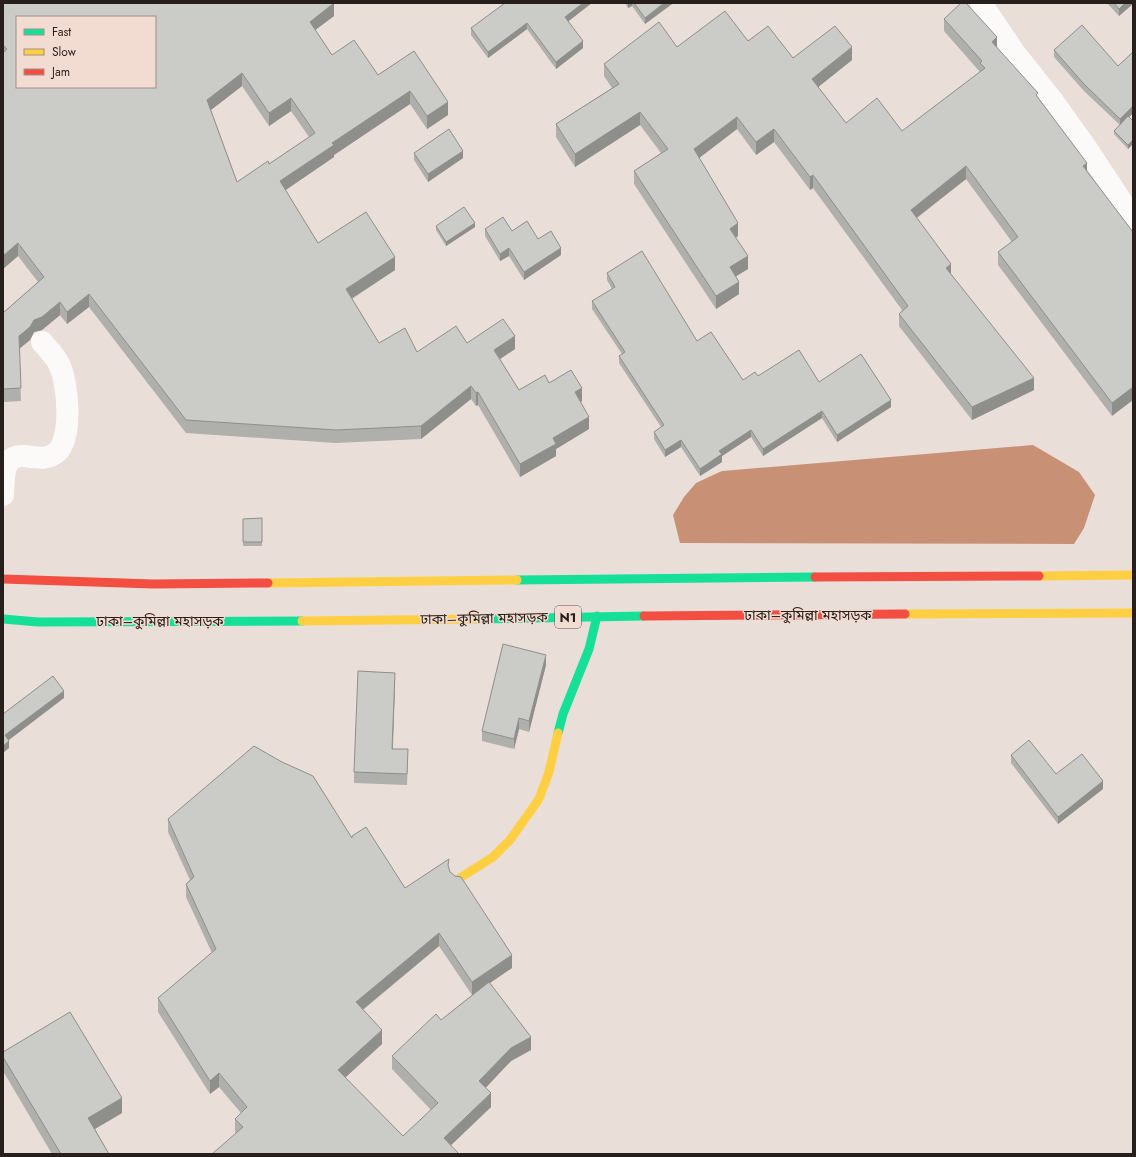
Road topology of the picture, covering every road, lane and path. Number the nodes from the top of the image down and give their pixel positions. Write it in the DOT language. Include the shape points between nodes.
graph roads {
  1 [pos="981,3"];
  2 [pos="1133,219"];
  3 [pos="42,342"];
  4 [pos="3,495"];
  5 [pos="1133,575"];
  6 [pos="3,579"];
  7 [pos="1133,614"];
  8 [pos="596,616"];
  9 [pos="3,619"];
  10 [pos="460,878"];
  1 -- 2 [label="street" via="1014,52 1052,100"];
  3 -- 4 [label="street" via="59,365 66,390 67,429 62,446 45,459 12,458 6,467"];
  5 -- 6 [label="main road" via="154,584"];
  7 -- 8 [label="main road, ঢাকা–কুমিল্লা মহাসড়ক / N1"];
  8 -- 9 [label="main road, ঢাকা–কুমিল্লা মহাসড়ক / N1" via="361,621 38,622"];
  8 -- 10 [label="main road" via="589,649 563,714 549,772 539,799 510,840 493,857"];
}
